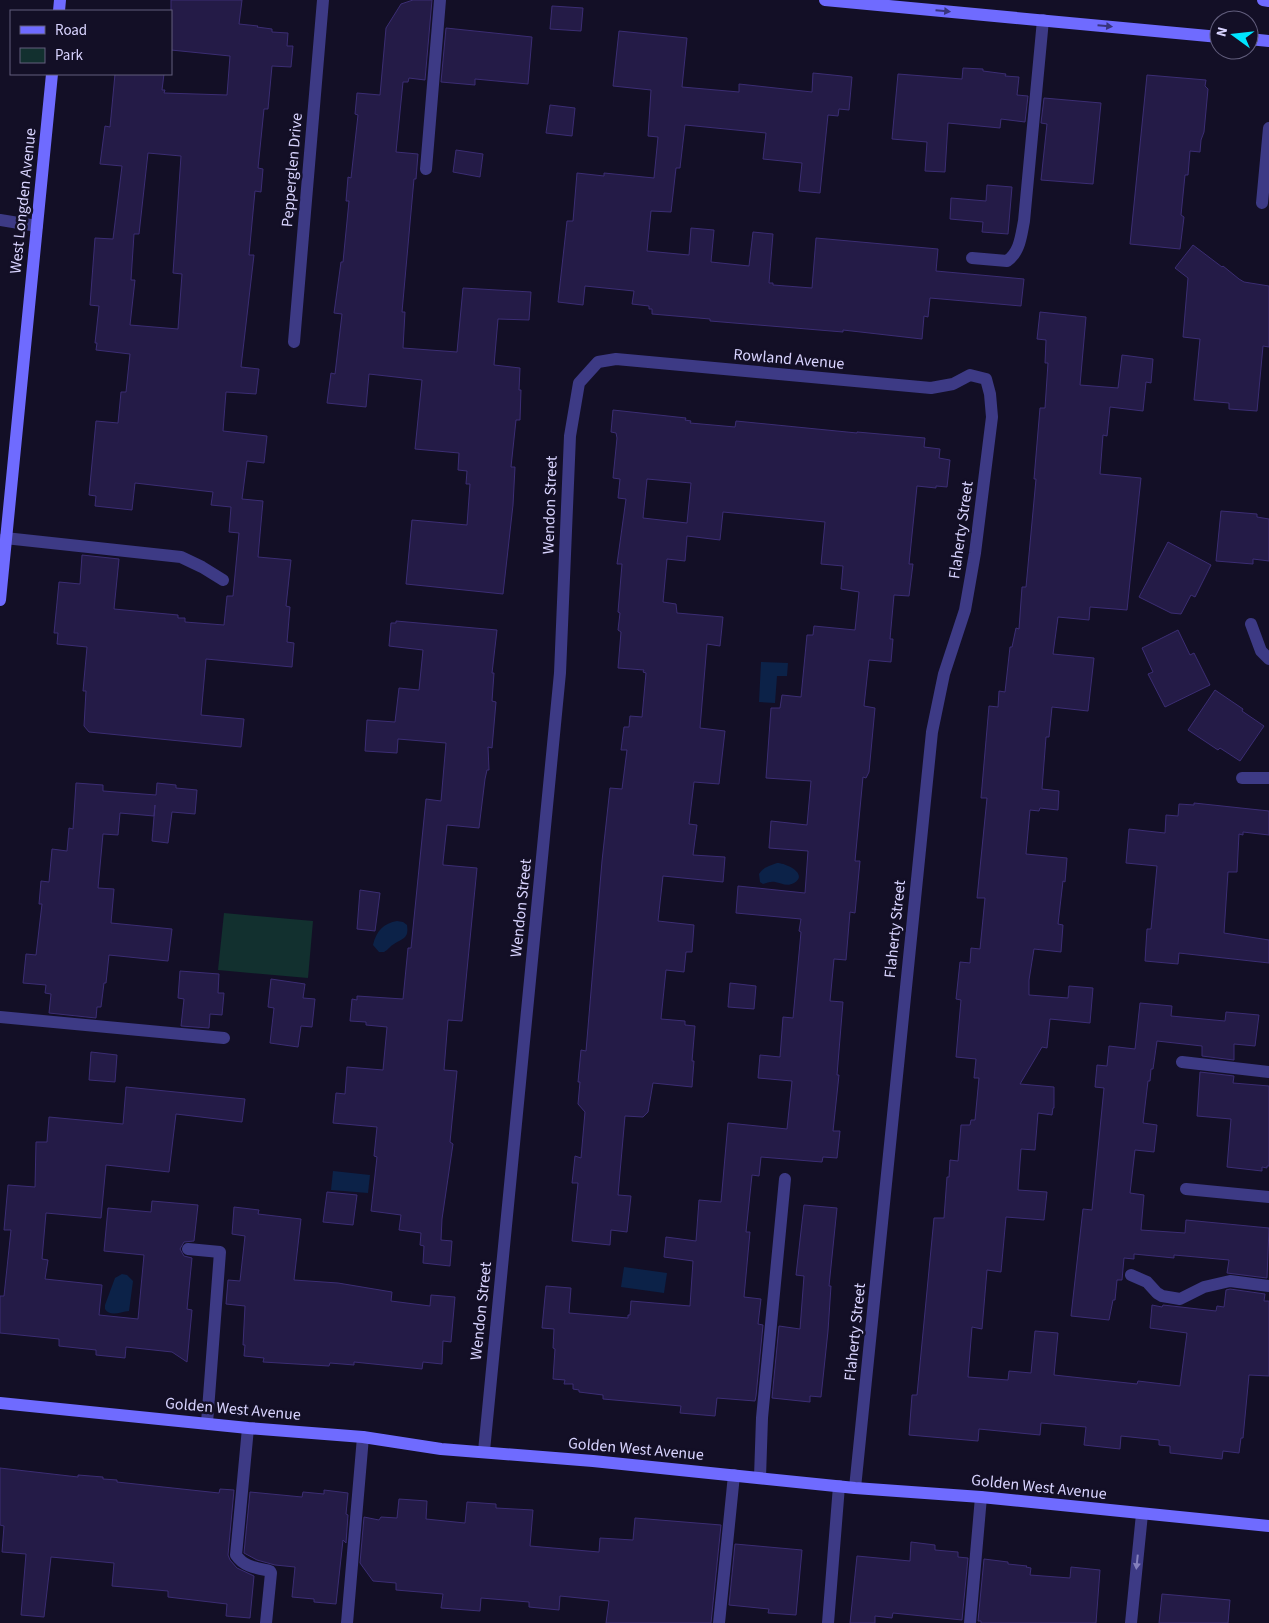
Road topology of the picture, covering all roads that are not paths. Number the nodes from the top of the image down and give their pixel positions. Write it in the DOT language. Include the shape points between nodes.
graph roads {
  1 [pos="323,0"];
  2 [pos="440,0"];
  3 [pos="824,0"];
  4 [pos="1263,0"];
  5 [pos="1269,1"];
  6 [pos="1043,20"];
  7 [pos="1209,36"];
  8 [pos="52,75"];
  9 [pos="1269,128"];
  10 [pos="426,169"];
  11 [pos="1262,203"];
  12 [pos="0,220"];
  13 [pos="37,226"];
  14 [pos="972,258"];
  15 [pos="294,342"];
  16 [pos="589,371"];
  17 [pos="986,379"];
  18 [pos="5,538"];
  19 [pos="223,580"];
  20 [pos="0,600"];
  21 [pos="1251,624"];
  22 [pos="1269,659"];
  23 [pos="1242,778"];
  24 [pos="1269,778"];
  25 [pos="0,1017"];
  26 [pos="224,1038"];
  27 [pos="1182,1062"];
  28 [pos="1269,1072"];
  29 [pos="785,1179"];
  30 [pos="1186,1189"];
  31 [pos="1269,1197"];
  32 [pos="188,1249"];
  33 [pos="1131,1275"];
  34 [pos="1269,1286"];
  35 [pos="0,1403"];
  36 [pos="207,1424"];
  37 [pos="248,1428"];
  38 [pos="363,1437"];
  39 [pos="484,1451"];
  40 [pos="734,1474"];
  41 [pos="760,1477"];
  42 [pos="839,1486"];
  43 [pos="855,1488"];
  44 [pos="981,1497"];
  45 [pos="1142,1514"];
  46 [pos="1269,1526"];
  47 [pos="266,1623"];
  48 [pos="347,1623"];
  49 [pos="719,1623"];
  50 [pos="828,1623"];
  51 [pos="970,1623"];
  52 [pos="1131,1623"];
  1 -- 15 [label="street, Pepperglen Drive"];
  2 -- 10 [label="street"];
  3 -- 6 [label="street, one-way"];
  4 -- 5 [label="street"];
  6 -- 7 [label="street, one-way"];
  6 -- 14 [label="street" via="1019,245 1007,261"];
  8 -- 13 [label="street, West Longden Avenue"];
  9 -- 11 [label="street"];
  12 -- 13 [label="street"];
  13 -- 18 [label="street, West Longden Avenue"];
  16 -- 17 [label="street, Rowland Avenue" via="598,362 616,359 932,388 953,384 970,375"];
  16 -- 39 [label="street, Wendon Street" via="579,383 570,436 560,673"];
  17 -- 43 [label="street, Flaherty Street" via="992,417 974,553 965,610 944,674 932,732"];
  18 -- 19 [label="street" via="181,557"];
  18 -- 20 [label="street, West Longden Avenue"];
  21 -- 22 [label="street" via="1261,651"];
  23 -- 24 [label="street"];
  25 -- 26 [label="street"];
  27 -- 28 [label="street"];
  29 -- 41 [label="street" via="762,1418"];
  30 -- 31 [label="street"];
  32 -- 36 [label="street" via="220,1252"];
  33 -- 34 [label="street" via="1147,1282 1162,1296 1180,1298 1204,1287 1230,1281"];
  35 -- 36 [label="street, Golden West Avenue"];
  36 -- 37 [label="street, Golden West Avenue"];
  37 -- 38 [label="street, Golden West Avenue"];
  37 -- 47 [label="street" via="236,1555 242,1564 271,1573"];
  38 -- 39 [label="street, Golden West Avenue" via="441,1449"];
  38 -- 48 [label="street"];
  39 -- 40 [label="street, Golden West Avenue"];
  40 -- 41 [label="street, Golden West Avenue"];
  40 -- 49 [label="street"];
  41 -- 42 [label="street, Golden West Avenue"];
  42 -- 43 [label="street, Golden West Avenue"];
  42 -- 50 [label="street"];
  43 -- 44 [label="street, Golden West Avenue"];
  44 -- 45 [label="street, Golden West Avenue"];
  44 -- 51 [label="street"];
  45 -- 46 [label="street, Golden West Avenue"];
  45 -- 52 [label="street, one-way"];
}
